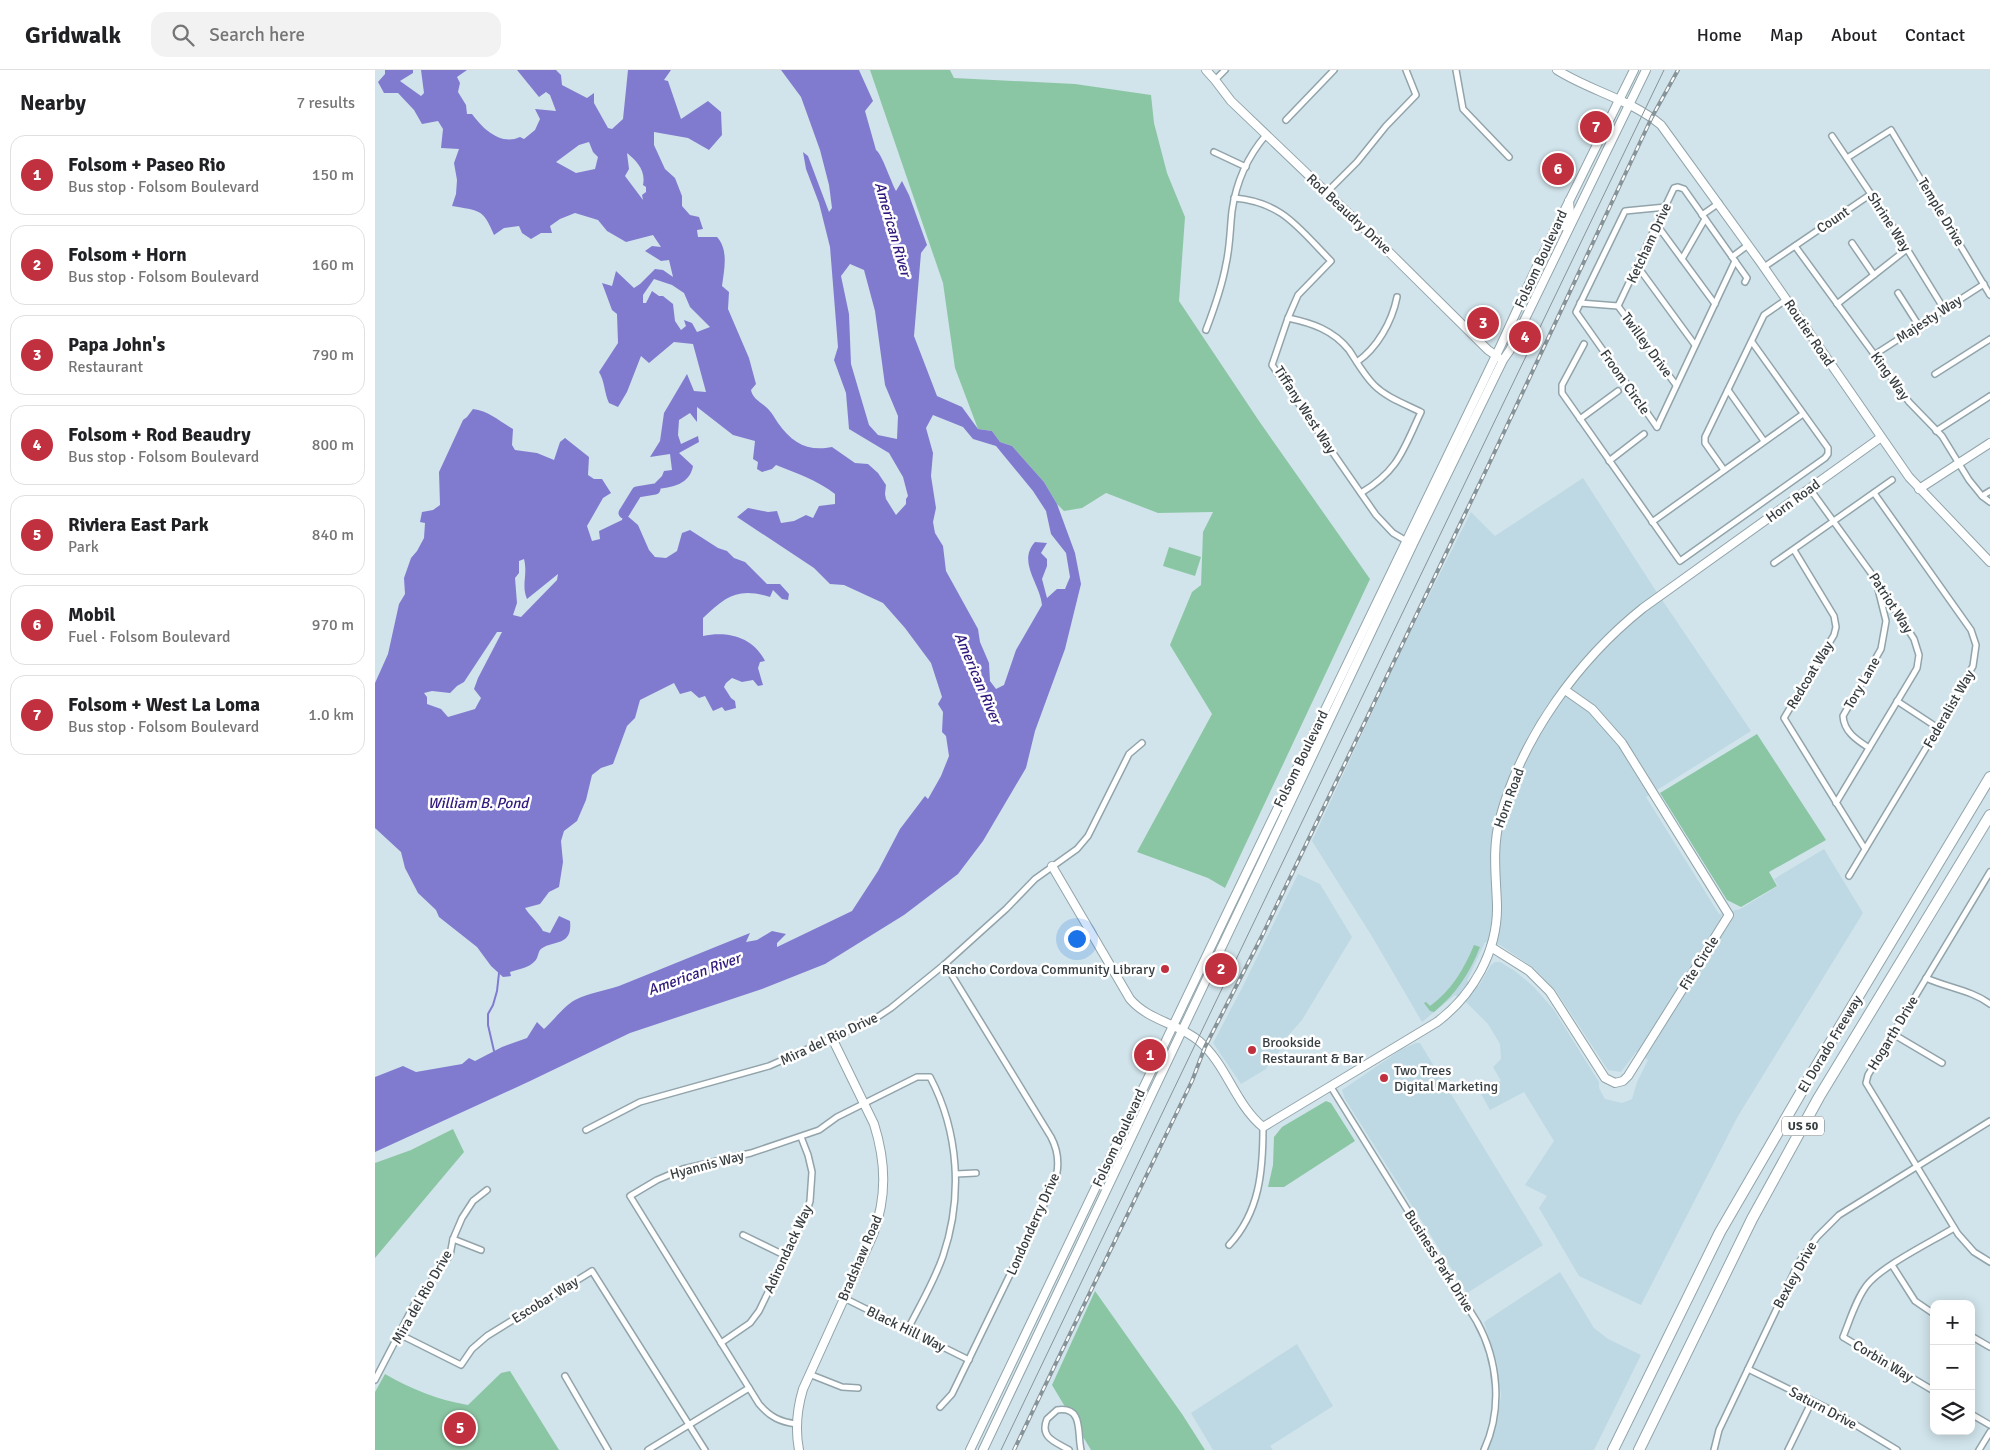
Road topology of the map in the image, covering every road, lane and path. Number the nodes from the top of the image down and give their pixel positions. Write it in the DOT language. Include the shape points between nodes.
graph roads {
  1 [pos="1206,70"];
  2 [pos="1225,70"];
  3 [pos="1334,70"];
  4 [pos="1407,70"];
  5 [pos="1456,70"];
  6 [pos="1557,70"];
  7 [pos="1634,70"];
  8 [pos="1646,70"];
  9 [pos="1215,80"];
  10 [pos="1619,99"];
  11 [pos="1629,104"];
  12 [pos="1286,120"];
  13 [pos="1266,135"];
  14 [pos="1832,136"];
  15 [pos="1214,152"];
  16 [pos="1509,157"];
  17 [pos="1847,158"];
  18 [pos="1246,167"];
  19 [pos="1326,193"];
  20 [pos="1871,194"];
  21 [pos="1234,198"];
  22 [pos="1569,200"];
  23 [pos="1719,203"];
  24 [pos="1666,207"];
  25 [pos="1704,217"];
  26 [pos="1657,225"];
  27 [pos="1561,242"];
  28 [pos="1852,243"];
  29 [pos="1748,245"];
  30 [pos="1795,246"];
  31 [pos="1907,249"];
  32 [pos="1682,259"];
  33 [pos="1733,259"];
  34 [pos="1638,267"];
  35 [pos="1764,267"];
  36 [pos="1874,275"];
  37 [pos="1745,282"];
  38 [pos="1983,284"];
  39 [pos="1898,293"];
  40 [pos="1990,295"];
  41 [pos="1397,297"];
  42 [pos="1787,299"];
  43 [pos="1580,304"];
  44 [pos="1715,304"];
  45 [pos="1837,304"];
  46 [pos="1618,306"];
  47 [pos="1944,309"];
  48 [pos="1288,318"];
  49 [pos="1919,326"];
  50 [pos="1206,330"];
  51 [pos="1990,338"];
  52 [pos="1752,342"];
  53 [pos="1584,344"];
  54 [pos="1695,344"];
  55 [pos="1874,355"];
  56 [pos="1496,356"];
  57 [pos="1503,360"];
  58 [pos="1357,362"];
  59 [pos="1935,374"];
  60 [pos="1676,385"];
  61 [pos="1618,390"];
  62 [pos="1728,390"];
  63 [pos="1990,396"];
  64 [pos="1803,414"];
  65 [pos="1579,418"];
  66 [pos="1936,430"];
  67 [pos="1644,434"];
  68 [pos="1880,438"];
  69 [pos="1764,442"];
  70 [pos="1990,443"];
  71 [pos="1609,462"];
  72 [pos="1959,463"];
  73 [pos="1724,470"];
  74 [pos="1892,480"];
  75 [pos="1811,489"];
  76 [pos="1919,489"];
  77 [pos="1990,491"];
  78 [pos="1361,493"];
  79 [pos="1874,493"];
  80 [pos="1982,496"];
  81 [pos="1990,502"];
  82 [pos="1835,521"];
  83 [pos="1652,522"];
  84 [pos="1409,543"];
  85 [pos="1794,550"];
  86 [pos="1990,562"];
  87 [pos="1774,563"];
  88 [pos="1876,580"];
  89 [pos="1565,690"];
  90 [pos="1897,701"];
  91 [pos="1938,728"];
  92 [pos="1142,743"];
  93 [pos="1869,748"];
  94 [pos="1990,777"];
  95 [pos="1836,803"];
  96 [pos="1990,815"];
  97 [pos="1273,817"];
  98 [pos="1865,849"];
  99 [pos="1261,864"];
  100 [pos="1052,866"];
  101 [pos="1990,872"];
  102 [pos="1849,876"];
  103 [pos="1227,911"];
  104 [pos="1491,947"];
  105 [pos="1218,954"];
  106 [pos="945,964"];
  107 [pos="1926,978"];
  108 [pos="1990,1004"];
  109 [pos="1173,1026"];
  110 [pos="1182,1031"];
  111 [pos="1893,1034"];
  112 [pos="832,1038"];
  113 [pos="1942,1063"];
  114 [pos="1331,1087"];
  115 [pos="865,1104"];
  116 [pos="1990,1121"];
  117 [pos="1263,1127"];
  118 [pos="586,1130"];
  119 [pos="801,1137"];
  120 [pos="1119,1139"];
  121 [pos="1916,1166"];
  122 [pos="977,1173"];
  123 [pos="956,1174"];
  124 [pos="1106,1189"];
  125 [pos="487,1190"];
  126 [pos="1953,1228"];
  127 [pos="743,1235"];
  128 [pos="453,1239"];
  129 [pos="1229,1245"];
  130 [pos="481,1250"];
  131 [pos="786,1256"];
  132 [pos="1990,1262"];
  133 [pos="1892,1265"];
  134 [pos="844,1298"];
  135 [pos="1930,1311"];
  136 [pos="908,1329"];
  137 [pos="399,1334"];
  138 [pos="1975,1339"];
  139 [pos="721,1342"];
  140 [pos="1990,1348"];
  141 [pos="969,1360"];
  142 [pos="1748,1369"];
  143 [pos="809,1374"];
  144 [pos="565,1376"];
  145 [pos="375,1380"];
  146 [pos="749,1388"];
  147 [pos="858,1388"];
  148 [pos="1931,1390"];
  149 [pos="1812,1400"];
  150 [pos="940,1407"];
  151 [pos="1975,1416"];
  152 [pos="797,1424"];
  153 [pos="689,1425"];
  154 [pos="1990,1425"];
  155 [pos="1990,1432"];
  156 [pos="608,1450"];
  157 [pos="648,1450"];
  158 [pos="705,1450"];
  159 [pos="799,1450"];
  160 [pos="970,1450"];
  161 [pos="983,1450"];
  162 [pos="1069,1450"];
  163 [pos="1081,1450"];
  164 [pos="1484,1450"];
  165 [pos="1613,1450"];
  166 [pos="1639,1450"];
  167 [pos="1714,1450"];
  168 [pos="1788,1450"];
  169 [pos="1897,1450"];
  170 [pos="1979,1450"];
  1 -- 9 [label="street, Rod Beaudry Drive"];
  2 -- 9 [label="street"];
  3 -- 12 [label="street"];
  4 -- 19 [label="street" via="1416,95"];
  5 -- 16 [label="street" via="1463,109"];
  6 -- 10 [label="street, Routier Road"];
  7 -- 10 [label="street, Folsom Boulevard"];
  8 -- 11 [label="street, Folsom Boulevard"];
  9 -- 13 [label="street, Rod Beaudry Drive" via="1231,102"];
  10 -- 11 [label="street, Routier Road"];
  10 -- 22 [label="street, Folsom Boulevard"];
  11 -- 23 [label="street, Routier Road" via="1661,125"];
  11 -- 27 [label="street, Folsom Boulevard"];
  13 -- 18 [label="street"];
  13 -- 19 [label="street, Rod Beaudry Drive"];
  14 -- 17 [label="street, Shrine Way"];
  15 -- 18 [label="street"];
  17 -- 20 [label="street, Shrine Way"];
  17 -- 38 [label="street, Temple Drive" via="1891,130"];
  18 -- 21 [label="street"];
  19 -- 56 [label="street, Rod Beaudry Drive"];
  20 -- 30 [label="street, Count"];
  20 -- 31 [label="street, Shrine Way"];
  21 -- 48 [label="street, Tiffany West Way" via="1257,201 1277,209 1331,261 1298,295"];
  21 -- 50 [label="street" via="1221,289"];
  22 -- 27 [label="street" via="1570,213 1560,234"];
  22 -- 56 [label="street, Folsom Boulevard"];
  23 -- 25 [label="street"];
  23 -- 29 [label="street, Routier Road"];
  24 -- 25 [label="street, Ketcham Drive" via="1674,188 1680,186"];
  24 -- 26 [label="street, Ketcham Drive"];
  24 -- 43 [label="street" via="1625,211"];
  25 -- 32 [label="street"];
  25 -- 33 [label="street"];
  26 -- 32 [label="street"];
  26 -- 34 [label="street, Ketcham Drive"];
  27 -- 57 [label="street, Folsom Boulevard"];
  28 -- 36 [label="street"];
  29 -- 33 [label="street"];
  29 -- 35 [label="street, Routier Road"];
  30 -- 35 [label="street, Count"];
  30 -- 45 [label="street, King Way"];
  31 -- 36 [label="street"];
  31 -- 47 [label="street, Shrine Way"];
  32 -- 44 [label="street"];
  33 -- 37 [label="street" via="1747,278"];
  33 -- 44 [label="street, Froom Circle"];
  34 -- 46 [label="street, Ketcham Drive"];
  34 -- 54 [label="street"];
  35 -- 42 [label="street, Routier Road"];
  36 -- 45 [label="street"];
  38 -- 40 [label="street, Temple Drive"];
  38 -- 47 [label="street, Majesty Way"];
  39 -- 49 [label="street"];
  41 -- 58 [label="street" via="1379,339"];
  42 -- 52 [label="street" via="1764,316"];
  42 -- 68 [label="street, Routier Road"];
  43 -- 46 [label="street"];
  43 -- 60 [label="street, Froom Circle" via="1576,312 1657,427"];
  44 -- 54 [label="street, Froom Circle"];
  45 -- 55 [label="street, King Way"];
  46 -- 60 [label="street, Twilley Drive"];
  47 -- 49 [label="street, Majesty Way"];
  48 -- 58 [label="street" via="1329,332"];
  48 -- 78 [label="street, Tiffany West Way" via="1272,365"];
  49 -- 55 [label="street, Majesty Way"];
  51 -- 59 [label="street"];
  52 -- 62 [label="street"];
  52 -- 64 [label="street"];
  53 -- 65 [label="street" via="1561,389"];
  54 -- 60 [label="street, Froom Circle"];
  55 -- 66 [label="street, King Way" via="1909,402"];
  56 -- 57 [label="street, Rod Beaudry Drive"];
  56 -- 84 [label="street, Folsom Boulevard"];
  57 -- 84 [label="street, Folsom Boulevard" via="1452,468"];
  58 -- 78 [label="street" via="1382,392 1421,412 1397,462 1378,482"];
  61 -- 65 [label="street"];
  62 -- 69 [label="street"];
  62 -- 73 [label="street" via="1705,440"];
  63 -- 66 [label="street"];
  64 -- 69 [label="street"];
  64 -- 83 [label="street" via="1828,448 1825,458 1680,561"];
  65 -- 71 [label="street"];
  66 -- 72 [label="street, King Way"];
  67 -- 71 [label="street"];
  68 -- 75 [label="street, Horn Road"];
  68 -- 76 [label="street, Routier Road"];
  69 -- 73 [label="street"];
  70 -- 72 [label="street"];
  71 -- 83 [label="street"];
  72 -- 76 [label="street"];
  72 -- 80 [label="street, King Way"];
  73 -- 83 [label="street"];
  74 -- 79 [label="street"];
  75 -- 82 [label="street, Patriot Way"];
  75 -- 89 [label="street, Horn Road" via="1623,624"];
  76 -- 86 [label="street, Routier Road"];
  77 -- 80 [label="street"];
  78 -- 84 [label="street, Tiffany West Way" via="1382,523"];
  79 -- 82 [label="street"];
  79 -- 91 [label="street, Federalist Way" via="1975,637 1977,652 1973,666"];
  80 -- 81 [label="street, King Way"];
  82 -- 85 [label="street"];
  82 -- 88 [label="street, Patriot Way"];
  84 -- 97 [label="street, Folsom Boulevard"];
  84 -- 99 [label="street, Folsom Boulevard"];
  85 -- 87 [label="street"];
  85 -- 95 [label="street, Redcoat Way" via="1834,616 1836,627 1784,718"];
  88 -- 90 [label="street, Patriot Way" via="1917,646 1919,655 1917,668"];
  88 -- 93 [label="street, Tory Lane" via="1885,621 1881,649 1843,716 1850,734"];
  89 -- 104 [label="street, Horn Road" via="1534,738 1500,819 1495,850 1496,920"];
  89 -- 104 [label="street, Fite Circle" via="1592,709 1622,742 1729,915 1628,1076 1615,1083 1605,1078 1560,1004 1545,986 1529,971"];
  90 -- 91 [label="street"];
  90 -- 93 [label="street, Patriot Way"];
  91 -- 98 [label="street, Federalist Way"];
  92 -- 100 [label="street, Mira del Rio Drive" via="1129,754 1083,843"];
  93 -- 95 [label="street, Patriot Way"];
  94 -- 165 [label="highway, El Dorado Freeway / US 50" via="1721,1232"];
  95 -- 98 [label="street, Redcoat Way"];
  96 -- 166 [label="highway, El Dorado Freeway / US 50" via="1819,1097 1756,1211"];
  97 -- 99 [label="street" via="1276,822 1262,851"];
  97 -- 103 [label="street, Folsom Boulevard"];
  98 -- 102 [label="street, Federalist Way"];
  99 -- 105 [label="street, Folsom Boulevard"];
  100 -- 106 [label="street, Mira del Rio Drive"];
  100 -- 109 [label="street" via="1130,999 1142,1011"];
  101 -- 107 [label="street, Hogarth Drive"];
  103 -- 105 [label="street" via="1229,923"];
  103 -- 109 [label="street, Folsom Boulevard"];
  104 -- 114 [label="street, Horn Road" via="1468,991 1443,1018"];
  105 -- 110 [label="street, Folsom Boulevard"];
  106 -- 112 [label="street, Mira del Rio Drive" via="873,1020"];
  106 -- 141 [label="street, Londonderry Drive" via="1051,1137 1058,1162 1054,1184"];
  107 -- 108 [label="street" via="1971,993"];
  107 -- 111 [label="street, Hogarth Drive"];
  109 -- 110 [label="street"];
  109 -- 120 [label="street, Folsom Boulevard"];
  110 -- 117 [label="street" via="1213,1056 1254,1120"];
  110 -- 124 [label="street, Folsom Boulevard"];
  111 -- 113 [label="street"];
  111 -- 121 [label="street, Hogarth Drive" via="1866,1083"];
  112 -- 115 [label="street, Bradshaw Road"];
  112 -- 118 [label="street, Mira del Rio Drive" via="769,1066 640,1102"];
  114 -- 117 [label="street, Horn Road"];
  114 -- 164 [label="street, Business Park Drive" via="1484,1336 1496,1387 1494,1417"];
  115 -- 119 [label="street, Hyannis Way"];
  115 -- 123 [label="street, Hyannis Way" via="917,1077 929,1077 949,1126"];
  115 -- 134 [label="street, Bradshaw Road" via="882,1154 883,1195 873,1236"];
  116 -- 121 [label="street, Bexley Drive"];
  117 -- 129 [label="street" via="1263,1157 1256,1200 1245,1225"];
  119 -- 131 [label="street, Adirondack Way" via="810,1163 812,1193"];
  119 -- 139 [label="street, Hyannis Way" via="683,1169 630,1196"];
  120 -- 124 [label="street" via="1119,1152 1103,1183"];
  120 -- 160 [label="street, Folsom Boulevard"];
  121 -- 126 [label="street, Hogarth Drive"];
  121 -- 142 [label="street, Bexley Drive" via="1839,1215 1817,1237 1799,1262"];
  122 -- 123 [label="street"];
  123 -- 136 [label="street, Hyannis Way" via="947,1243"];
  124 -- 161 [label="street, Folsom Boulevard"];
  125 -- 128 [label="street, Mira del Rio Drive" via="467,1208"];
  126 -- 132 [label="street, Hogarth Drive" via="1968,1246"];
  126 -- 133 [label="street, Corbin Way"];
  127 -- 131 [label="street"];
  128 -- 130 [label="street"];
  128 -- 137 [label="street, Mira del Rio Drive" via="450,1255 415,1303"];
  131 -- 139 [label="street, Adirondack Way" via="753,1320"];
  133 -- 135 [label="street" via="1915,1301"];
  133 -- 148 [label="street, Corbin Way" via="1863,1290 1843,1337"];
  134 -- 136 [label="street, Black Hill Way"];
  134 -- 143 [label="street, Bradshaw Road"];
  136 -- 141 [label="street, Black Hill Way"];
  137 -- 145 [label="street, Mira del Rio Drive"];
  137 -- 153 [label="street, Escobar Way" via="461,1365 487,1336 592,1271"];
  138 -- 140 [label="street"];
  139 -- 146 [label="street, Hyannis Way"];
  141 -- 150 [label="street, Londonderry Drive" via="952,1394"];
  142 -- 149 [label="street, Saturn Drive"];
  142 -- 167 [label="street, Bexley Drive" via="1719,1430"];
  143 -- 147 [label="street" via="842,1388"];
  143 -- 152 [label="street, Bradshaw Road" via="799,1402"];
  144 -- 156 [label="street"];
  146 -- 152 [label="street, Hyannis Way" via="769,1415"];
  146 -- 153 [label="street"];
  149 -- 168 [label="street"];
  149 -- 169 [label="street, Saturn Drive"];
  151 -- 154 [label="street"];
  152 -- 159 [label="street, Bradshaw Road"];
  153 -- 157 [label="street"];
  153 -- 158 [label="street, Escobar Way"];
  155 -- 170 [label="street"];
  162 -- 163 [label="street" via="1051,1440 1045,1432 1047,1419 1057,1410 1069,1411 1077,1419"];
}
